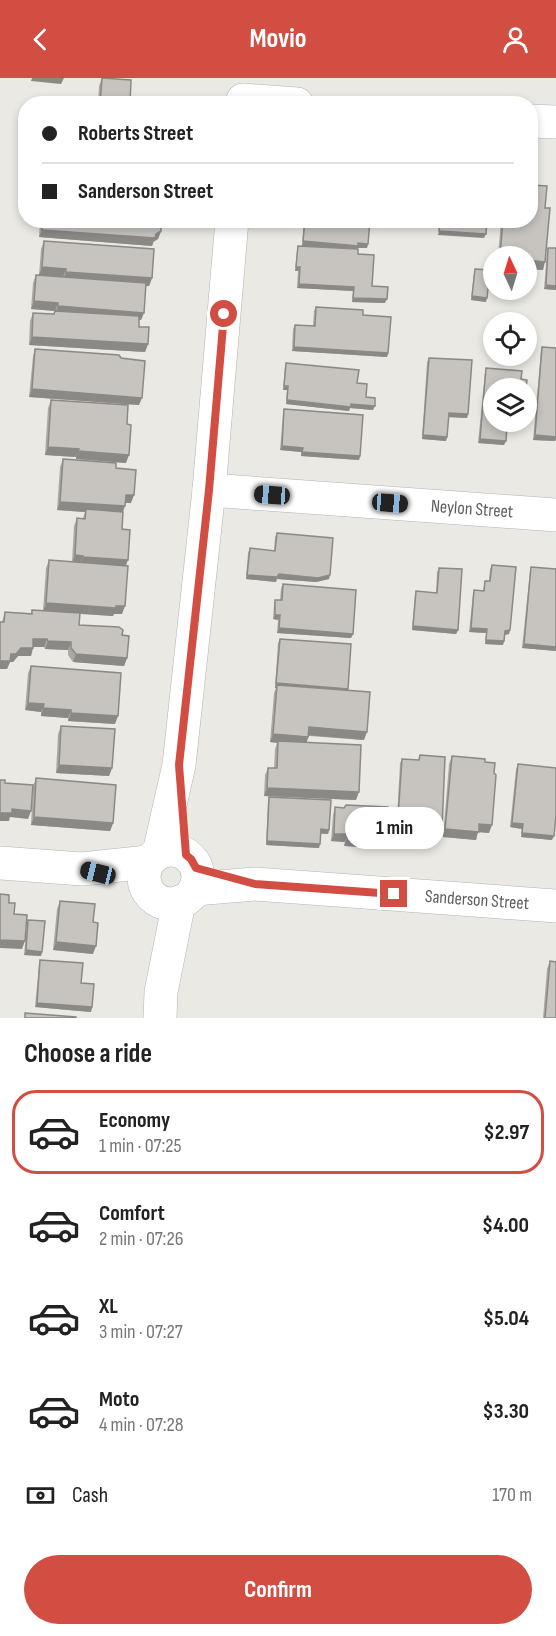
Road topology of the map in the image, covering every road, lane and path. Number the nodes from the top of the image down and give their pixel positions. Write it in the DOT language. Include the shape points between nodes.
graph roads {
  1 [pos="538,121"];
  2 [pos="556,122"];
  3 [pos="231,228"];
  4 [pos="209,490"];
  5 [pos="556,515"];
  6 [pos="0,863"];
  7 [pos="171,876"];
  8 [pos="556,906"];
  9 [pos="160,1005"];
  1 -- 2 [label="street"];
  3 -- 4 [label="street"];
  4 -- 5 [label="street, Neylon Street"];
  4 -- 7 [label="street"];
  6 -- 7 [label="street, Sanderson Street"];
  7 -- 8 [label="street, Sanderson Street"];
  7 -- 9 [label="street"];
}
